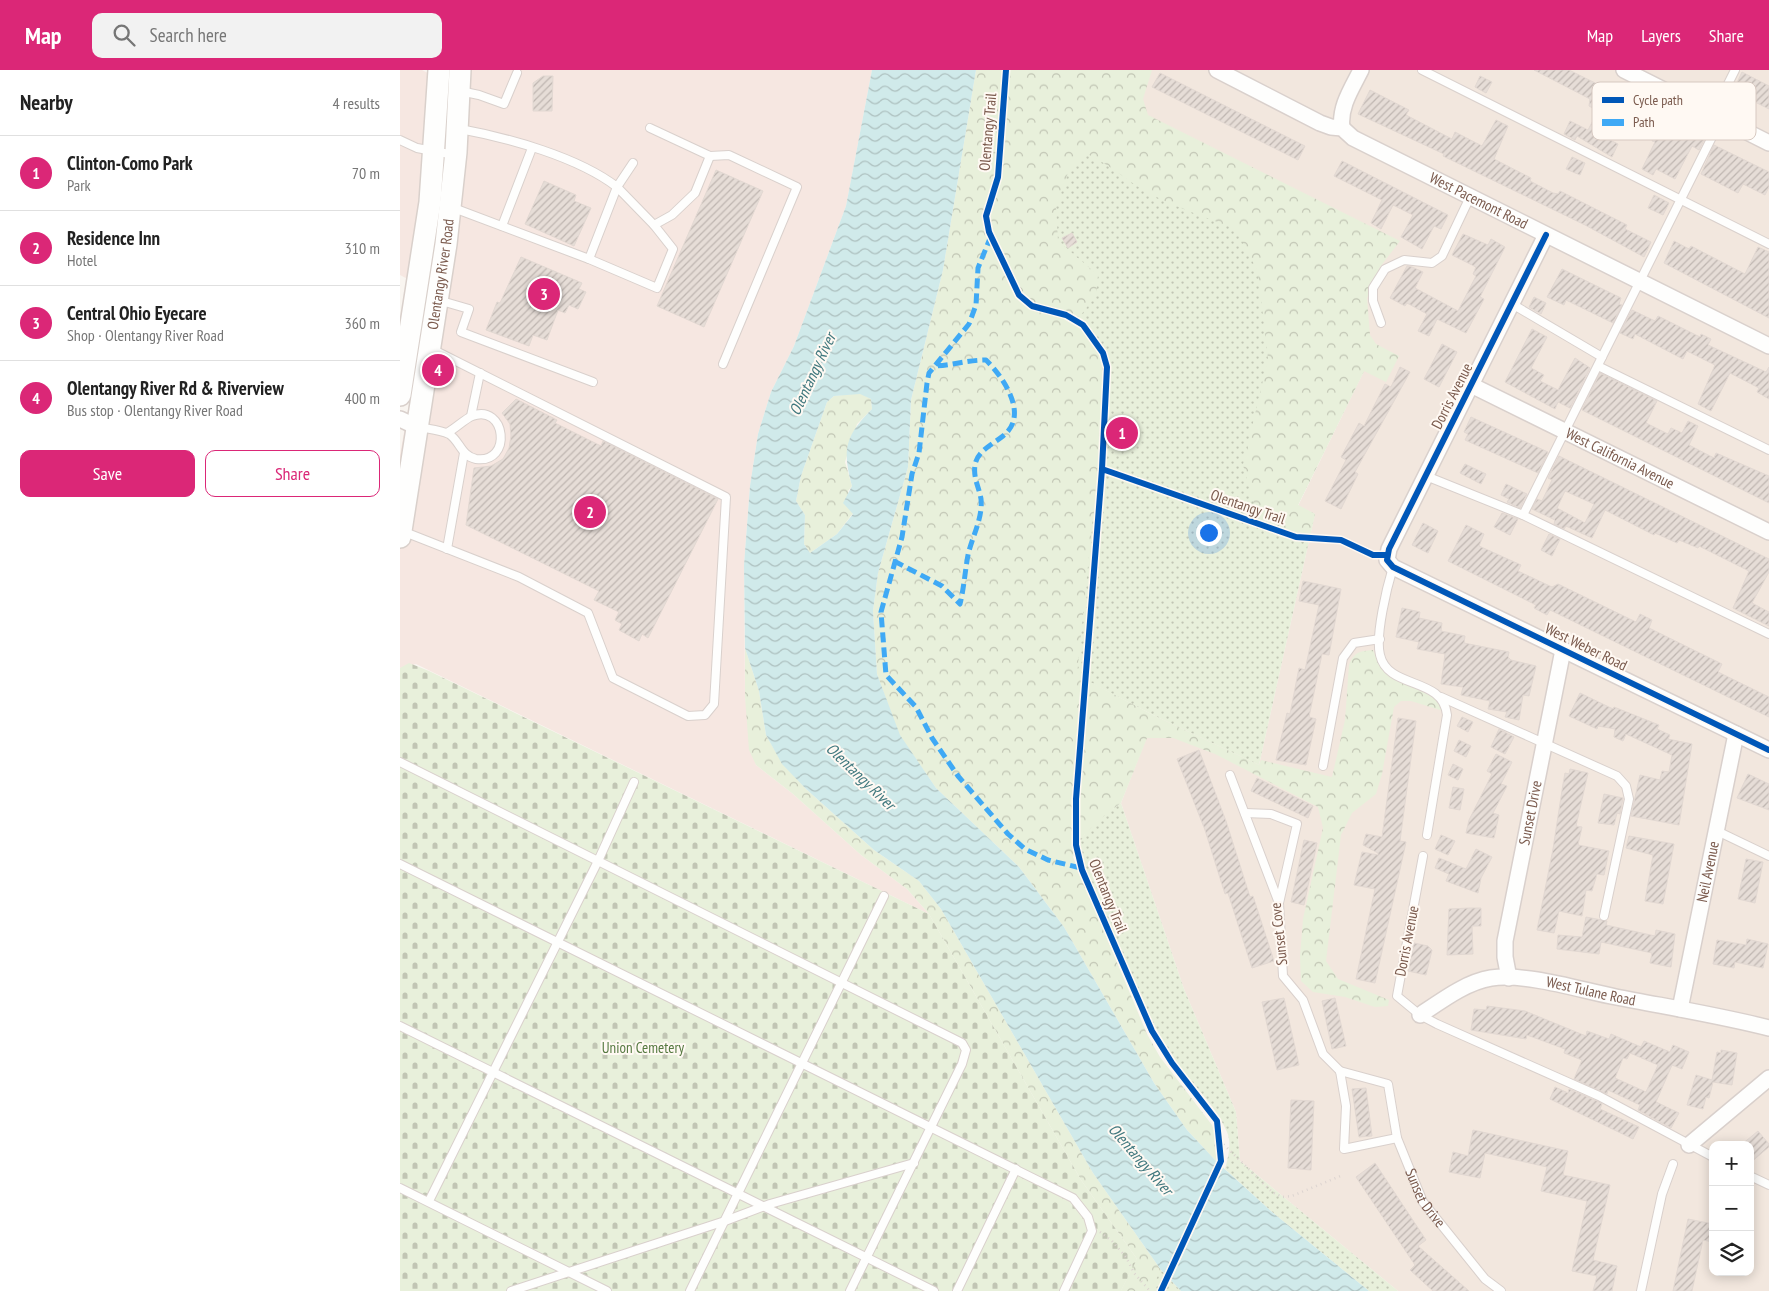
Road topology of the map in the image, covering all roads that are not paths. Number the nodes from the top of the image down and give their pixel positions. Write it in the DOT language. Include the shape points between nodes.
graph roads {
  1 [pos="460,70"];
  2 [pos="1217,70"];
  3 [pos="1360,70"];
  4 [pos="1422,70"];
  5 [pos="1624,70"];
  6 [pos="1735,70"];
  7 [pos="517,73"];
  8 [pos="1648,82"];
  9 [pos="1730,82"];
  10 [pos="446,86"];
  11 [pos="436,126"];
  12 [pos="458,128"];
  13 [pos="650,128"];
  14 [pos="1342,128"];
  15 [pos="1756,136"];
  16 [pos="400,140"];
  17 [pos="1707,140"];
  18 [pos="1769,142"];
  19 [pos="532,148"];
  20 [pos="434,153"];
  21 [pos="456,155"];
  22 [pos="710,156"];
  23 [pos="633,163"];
  24 [pos="617,187"];
  25 [pos="1470,197"];
  26 [pos="1681,200"];
  27 [pos="440,204"];
  28 [pos="654,225"];
  29 [pos="502,226"];
  30 [pos="1546,236"];
  31 [pos="1769,244"];
  32 [pos="589,259"];
  33 [pos="1640,282"];
  34 [pos="436,300"];
  35 [pos="1512,304"];
  36 [pos="1381,323"];
  37 [pos="1769,346"];
  38 [pos="430,348"];
  39 [pos="1602,357"];
  40 [pos="723,364"];
  41 [pos="1598,366"];
  42 [pos="480,373"];
  43 [pos="593,382"];
  44 [pos="1471,385"];
  45 [pos="400,395"];
  46 [pos="471,416"];
  47 [pos="408,423"];
  48 [pos="1565,431"];
  49 [pos="447,433"];
  50 [pos="1769,450"];
  51 [pos="464,453"];
  52 [pos="1426,476"];
  53 [pos="1523,515"];
  54 [pos="1769,532"];
  55 [pos="400,534"];
  56 [pos="447,549"];
  57 [pos="1393,567"];
  58 [pos="1769,634"];
  59 [pos="1380,639"];
  60 [pos="1563,650"];
  61 [pos="1441,697"];
  62 [pos="1736,734"];
  63 [pos="1544,743"];
  64 [pos="1769,750"];
  65 [pos="400,762"];
  66 [pos="1323,766"];
  67 [pos="1230,775"];
  68 [pos="634,782"];
  69 [pos="1245,813"];
  70 [pos="1715,830"];
  71 [pos="1427,836"];
  72 [pos="1423,856"];
  73 [pos="1769,856"];
  74 [pos="598,861"];
  75 [pos="400,864"];
  76 [pos="884,896"];
  77 [pos="1279,903"];
  78 [pos="1604,916"];
  79 [pos="558,943"];
  80 [pos="1509,978"];
  81 [pos="842,982"];
  82 [pos="1680,1008"];
  83 [pos="1420,1015"];
  84 [pos="400,1026"];
  85 [pos="1769,1028"];
  86 [pos="801,1064"];
  87 [pos="1340,1071"];
  88 [pos="493,1072"];
  89 [pos="1769,1078"];
  90 [pos="931,1128"];
  91 [pos="1397,1138"];
  92 [pos="1689,1146"];
  93 [pos="1709,1155"];
  94 [pos="914,1163"];
  95 [pos="1673,1164"];
  96 [pos="1016,1169"];
  97 [pos="1754,1178"];
  98 [pos="1769,1185"];
  99 [pos="400,1188"];
  100 [pos="738,1194"];
  101 [pos="430,1201"];
  102 [pos="765,1206"];
  103 [pos="725,1221"];
  104 [pos="866,1258"];
  105 [pos="569,1272"];
  106 [pos="511,1291"];
  107 [pos="607,1291"];
  108 [pos="690,1291"];
  109 [pos="850,1291"];
  110 [pos="934,1291"];
  111 [pos="956,1291"];
  112 [pos="1064,1291"];
  113 [pos="1501,1291"];
  114 [pos="1641,1291"];
  1 -- 10 [label="main road, Olentangy River Road"];
  2 -- 14 [label="street, West Pacemont Road" via="1320,123"];
  3 -- 14 [label="street" via="1343,108"];
  4 -- 26 [label="lane"];
  5 -- 8 [label="street"];
  6 -- 9 [label="lane"];
  7 -- 10 [label="lane" via="504,104"];
  10 -- 11 [label="main road, Olentangy River Road"];
  10 -- 12 [label="main road, Olentangy River Road"];
  11 -- 12 [label="lane"];
  11 -- 20 [label="main road, Olentangy River Road"];
  12 -- 19 [label="lane"];
  12 -- 21 [label="main road, Olentangy River Road"];
  13 -- 22 [label="lane"];
  14 -- 25 [label="street, West Pacemont Road" via="1353,138"];
  15 -- 18 [label="street"];
  16 -- 20 [label="lane"];
  17 -- 26 [label="lane"];
  19 -- 24 [label="lane" via="598,172"];
  19 -- 29 [label="lane"];
  20 -- 21 [label="lane"];
  20 -- 27 [label="main road, Olentangy River Road"];
  21 -- 27 [label="main road, Olentangy River Road"];
  22 -- 28 [label="lane" via="695,193 672,215"];
  22 -- 40 [label="lane" via="729,154 796,187"];
  23 -- 24 [label="lane"];
  24 -- 28 [label="lane"];
  24 -- 32 [label="lane"];
  25 -- 30 [label="street, West Pacemont Road"];
  25 -- 36 [label="lane" via="1442,256 1432,263 1404,260 1385,269 1374,288 1373,302"];
  26 -- 31 [label="lane"];
  26 -- 33 [label="lane"];
  27 -- 29 [label="lane"];
  27 -- 34 [label="main road, Olentangy River Road"];
  27 -- 45 [label="main road, Olentangy River Road"];
  28 -- 32 [label="lane" via="674,249 657,288"];
  29 -- 32 [label="lane"];
  30 -- 33 [label="street, West Pacemont Road"];
  30 -- 35 [label="street, Dorris Avenue"];
  33 -- 37 [label="street, West Pacemont Road"];
  33 -- 39 [label="lane"];
  34 -- 38 [label="main road, Olentangy River Road"];
  34 -- 43 [label="lane" via="469,309 460,332"];
  35 -- 39 [label="lane"];
  35 -- 44 [label="street, Dorris Avenue"];
  38 -- 42 [label="lane"];
  38 -- 47 [label="main road, Olentangy River Road"];
  39 -- 41 [label="lane"];
  41 -- 48 [label="lane"];
  41 -- 50 [label="lane"];
  42 -- 46 [label="lane"];
  42 -- 56 [label="lane" via="726,496 714,704 705,715 688,716 613,678 588,613 519,577"];
  44 -- 48 [label="street, West California Avenue"];
  44 -- 52 [label="street, Dorris Avenue"];
  46 -- 49 [label="lane"];
  46 -- 51 [label="lane" via="478,414 492,418 501,430 501,445 492,456 478,459"];
  47 -- 49 [label="lane"];
  47 -- 55 [label="main road, Olentangy River Road"];
  48 -- 53 [label="lane"];
  48 -- 54 [label="street, West California Avenue"];
  49 -- 51 [label="lane" via="458,440"];
  51 -- 56 [label="lane"];
  52 -- 53 [label="lane"];
  52 -- 57 [label="street, Dorris Avenue" via="1387,555"];
  53 -- 58 [label="lane"];
  55 -- 56 [label="lane"];
  57 -- 59 [label="lane, Dorris Avenue" via="1384,602"];
  57 -- 60 [label="street, West Weber Road"];
  59 -- 61 [label="lane, Dorris Avenue" via="1379,654 1384,665 1398,676"];
  59 -- 66 [label="lane" via="1354,643 1343,658"];
  60 -- 62 [label="street, West Weber Road"];
  60 -- 63 [label="street, Sunset Drive"];
  61 -- 63 [label="lane"];
  61 -- 71 [label="lane" via="1447,715"];
  62 -- 64 [label="street, West Weber Road"];
  62 -- 70 [label="street, Neil Avenue"];
  63 -- 78 [label="lane" via="1616,776 1629,792"];
  63 -- 80 [label="street, Sunset Drive" via="1505,941"];
  65 -- 74 [label="lane"];
  67 -- 69 [label="lane, Sunset Cove"];
  68 -- 74 [label="lane"];
  69 -- 77 [label="lane, Sunset Cove"];
  69 -- 77 [label="lane" via="1271,814 1297,824"];
  70 -- 73 [label="lane"];
  70 -- 82 [label="street, Neil Avenue"];
  72 -- 83 [label="lane, Dorris Avenue" via="1397,996"];
  74 -- 79 [label="lane"];
  74 -- 81 [label="lane"];
  75 -- 79 [label="lane"];
  76 -- 81 [label="lane"];
  77 -- 87 [label="lane, Sunset Cove" via="1283,976 1303,1000 1323,1054"];
  79 -- 86 [label="lane"];
  79 -- 88 [label="lane"];
  80 -- 82 [label="street, West Tulane Road"];
  80 -- 83 [label="street, West Tulane Road" via="1481,981"];
  81 -- 86 [label="lane"];
  81 -- 90 [label="lane" via="962,1043 966,1050 962,1064"];
  82 -- 85 [label="street, West Tulane Road"];
  83 -- 92 [label="lane" via="1599,1096"];
  84 -- 88 [label="lane"];
  86 -- 90 [label="lane"];
  86 -- 100 [label="lane"];
  87 -- 91 [label="lane, Sunset Drive" via="1388,1084"];
  87 -- 91 [label="lane" via="1346,1106 1344,1149"];
  88 -- 100 [label="lane"];
  88 -- 101 [label="lane"];
  89 -- 92 [label="street"];
  90 -- 94 [label="lane"];
  90 -- 96 [label="lane"];
  91 -- 113 [label="lane, Sunset Drive" via="1423,1202 1485,1279"];
  92 -- 93 [label="lane"];
  94 -- 102 [label="lane"];
  94 -- 104 [label="lane"];
  95 -- 114 [label="lane" via="1662,1194"];
  96 -- 111 [label="lane"];
  96 -- 112 [label="lane" via="1073,1198 1088,1217 1092,1231"];
  97 -- 98 [label="lane"];
  99 -- 101 [label="lane"];
  100 -- 102 [label="lane"];
  100 -- 103 [label="lane"];
  101 -- 105 [label="lane"];
  102 -- 103 [label="lane"];
  102 -- 104 [label="lane"];
  103 -- 105 [label="lane"];
  103 -- 108 [label="lane"];
  104 -- 109 [label="lane"];
  104 -- 110 [label="lane"];
  105 -- 106 [label="lane"];
  105 -- 107 [label="lane"];
}
